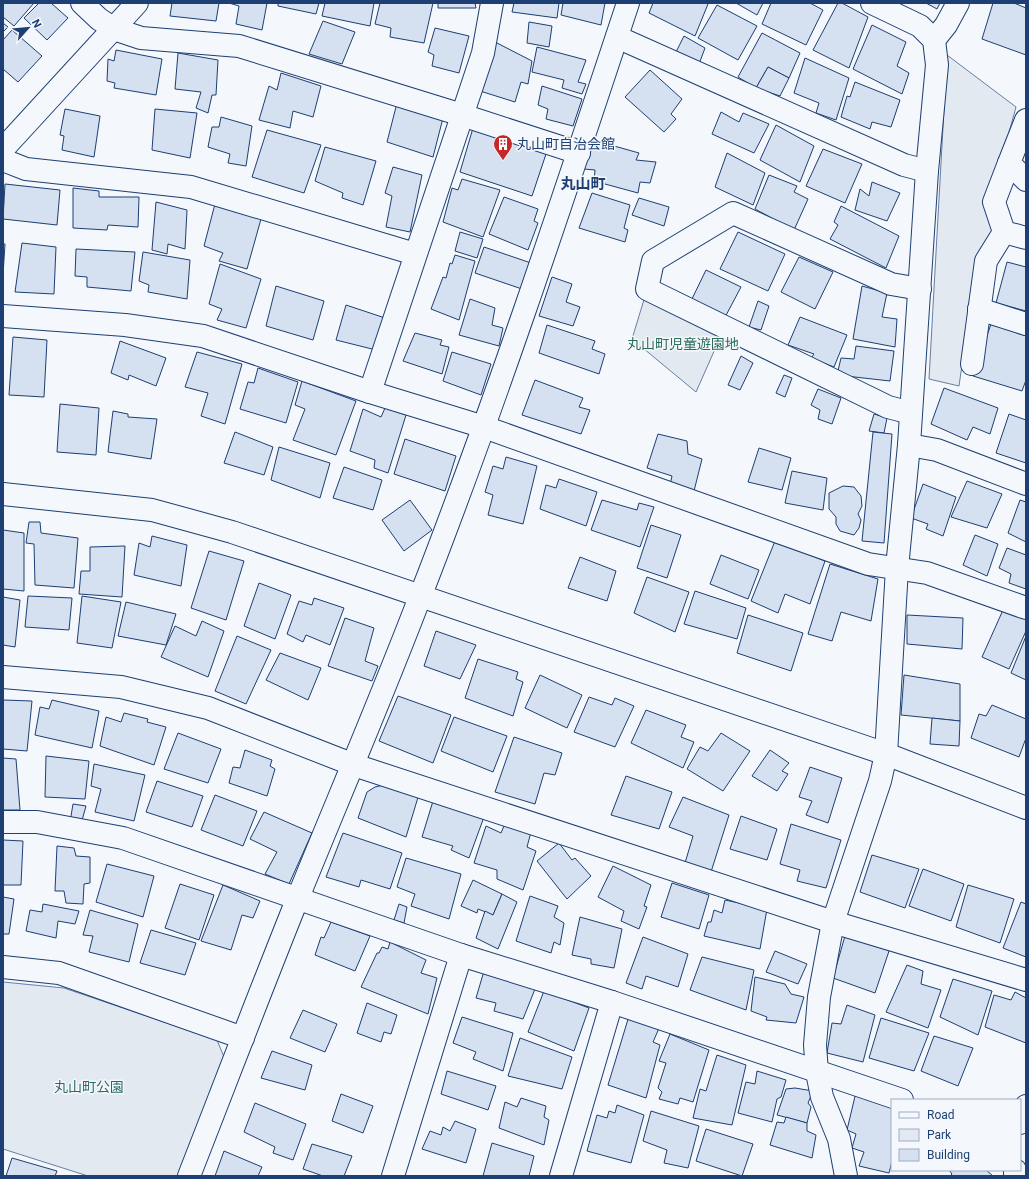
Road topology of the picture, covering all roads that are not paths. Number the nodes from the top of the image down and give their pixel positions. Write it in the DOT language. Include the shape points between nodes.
graph roads {
  1 [pos="82,3"];
  2 [pos="137,3"];
  3 [pos="492,3"];
  4 [pos="628,3"];
  5 [pos="872,3"];
  6 [pos="958,3"];
  7 [pos="114,28"];
  8 [pos="617,37"];
  9 [pos="934,40"];
  10 [pos="462,115"];
  11 [pos="1026,120"];
  12 [pos="3,149"];
  13 [pos="579,153"];
  14 [pos="3,160"];
  15 [pos="1009,163"];
  16 [pos="927,171"];
  17 [pos="1026,180"];
  18 [pos="1004,232"];
  19 [pos="1026,238"];
  20 [pos="414,254"];
  21 [pos="920,289"];
  22 [pos="979,309"];
  23 [pos="3,316"];
  24 [pos="1026,324"];
  25 [pos="972,364"];
  26 [pos="370,392"];
  27 [pos="911,413"];
  28 [pos="484,427"];
  29 [pos="909,445"];
  30 [pos="1026,484"];
  31 [pos="3,494"];
  32 [pos="897,568"];
  33 [pos="421,595"];
  34 [pos="1026,608"];
  35 [pos="3,677"];
  36 [pos="886,754"];
  37 [pos="354,764"];
  38 [pos="1026,808"];
  39 [pos="3,822"];
  40 [pos="297,899"];
  41 [pos="833,922"];
  42 [pos="461,955"];
  43 [pos="3,967"];
  44 [pos="1026,980"];
  45 [pos="612,1002"];
  46 [pos="243,1038"];
  47 [pos="817,1072"];
  48 [pos="899,1099"];
  49 [pos="1026,1106"];
  50 [pos="1021,1120"];
  51 [pos="189,1176"];
  52 [pos="393,1176"];
  53 [pos="561,1176"];
  54 [pos="846,1176"];
  1 -- 7 [label="street" via="99,19"];
  2 -- 7 [label="street"];
  3 -- 10 [label="street" via="483,53"];
  4 -- 8 [label="street"];
  5 -- 9 [label="street" via="920,26"];
  6 -- 9 [label="street"];
  7 -- 10 [label="street" via="141,38 240,46"];
  7 -- 12 [label="street"];
  8 -- 13 [label="street"];
  8 -- 16 [label="street" via="904,165"];
  9 -- 16 [label="street" via="937,65"];
  10 -- 13 [label="street"];
  10 -- 20 [label="street"];
  11 -- 15 [label="street"];
  13 -- 28 [label="street"];
  14 -- 20 [label="street" via="26,169 191,187"];
  15 -- 17 [label="street"];
  15 -- 18 [label="street" via="994,202"];
  16 -- 21 [label="street"];
  18 -- 19 [label="street"];
  18 -- 22 [label="street" via="986,261"];
  20 -- 26 [label="street"];
  21 -- 27 [label="street"];
  21 -- 27 [label="street" via="891,284 733,213 653,261 647,289 888,407"];
  22 -- 24 [label="street"];
  22 -- 25 [label="street"];
  23 -- 26 [label="street" via="125,324 203,336"];
  26 -- 28 [label="street"];
  27 -- 29 [label="street"];
  28 -- 32 [label="street" via="868,564"];
  28 -- 33 [label="street"];
  29 -- 30 [label="street" via="937,450"];
  29 -- 32 [label="street"];
  31 -- 33 [label="street" via="152,510 232,532"];
  32 -- 34 [label="street" via="927,574"];
  32 -- 36 [label="street"];
  33 -- 36 [label="street"];
  33 -- 37 [label="street"];
  35 -- 37 [label="street" via="121,687 208,708"];
  36 -- 38 [label="street"];
  36 -- 41 [label="street" via="880,781"];
  37 -- 40 [label="street"];
  37 -- 41 [label="street"];
  39 -- 40 [label="street" via="37,822 124,838"];
  40 -- 42 [label="street"];
  40 -- 46 [label="street"];
  41 -- 44 [label="street"];
  41 -- 47 [label="street" via="819,997 815,1045"];
  42 -- 45 [label="street"];
  42 -- 52 [label="street"];
  43 -- 46 [label="street" via="59,973"];
  45 -- 47 [label="street"];
  45 -- 53 [label="street"];
  46 -- 51 [label="street"];
  47 -- 48 [label="street"];
  47 -- 54 [label="street" via="822,1098 839,1139"];
  49 -- 50 [label="street"];
}
